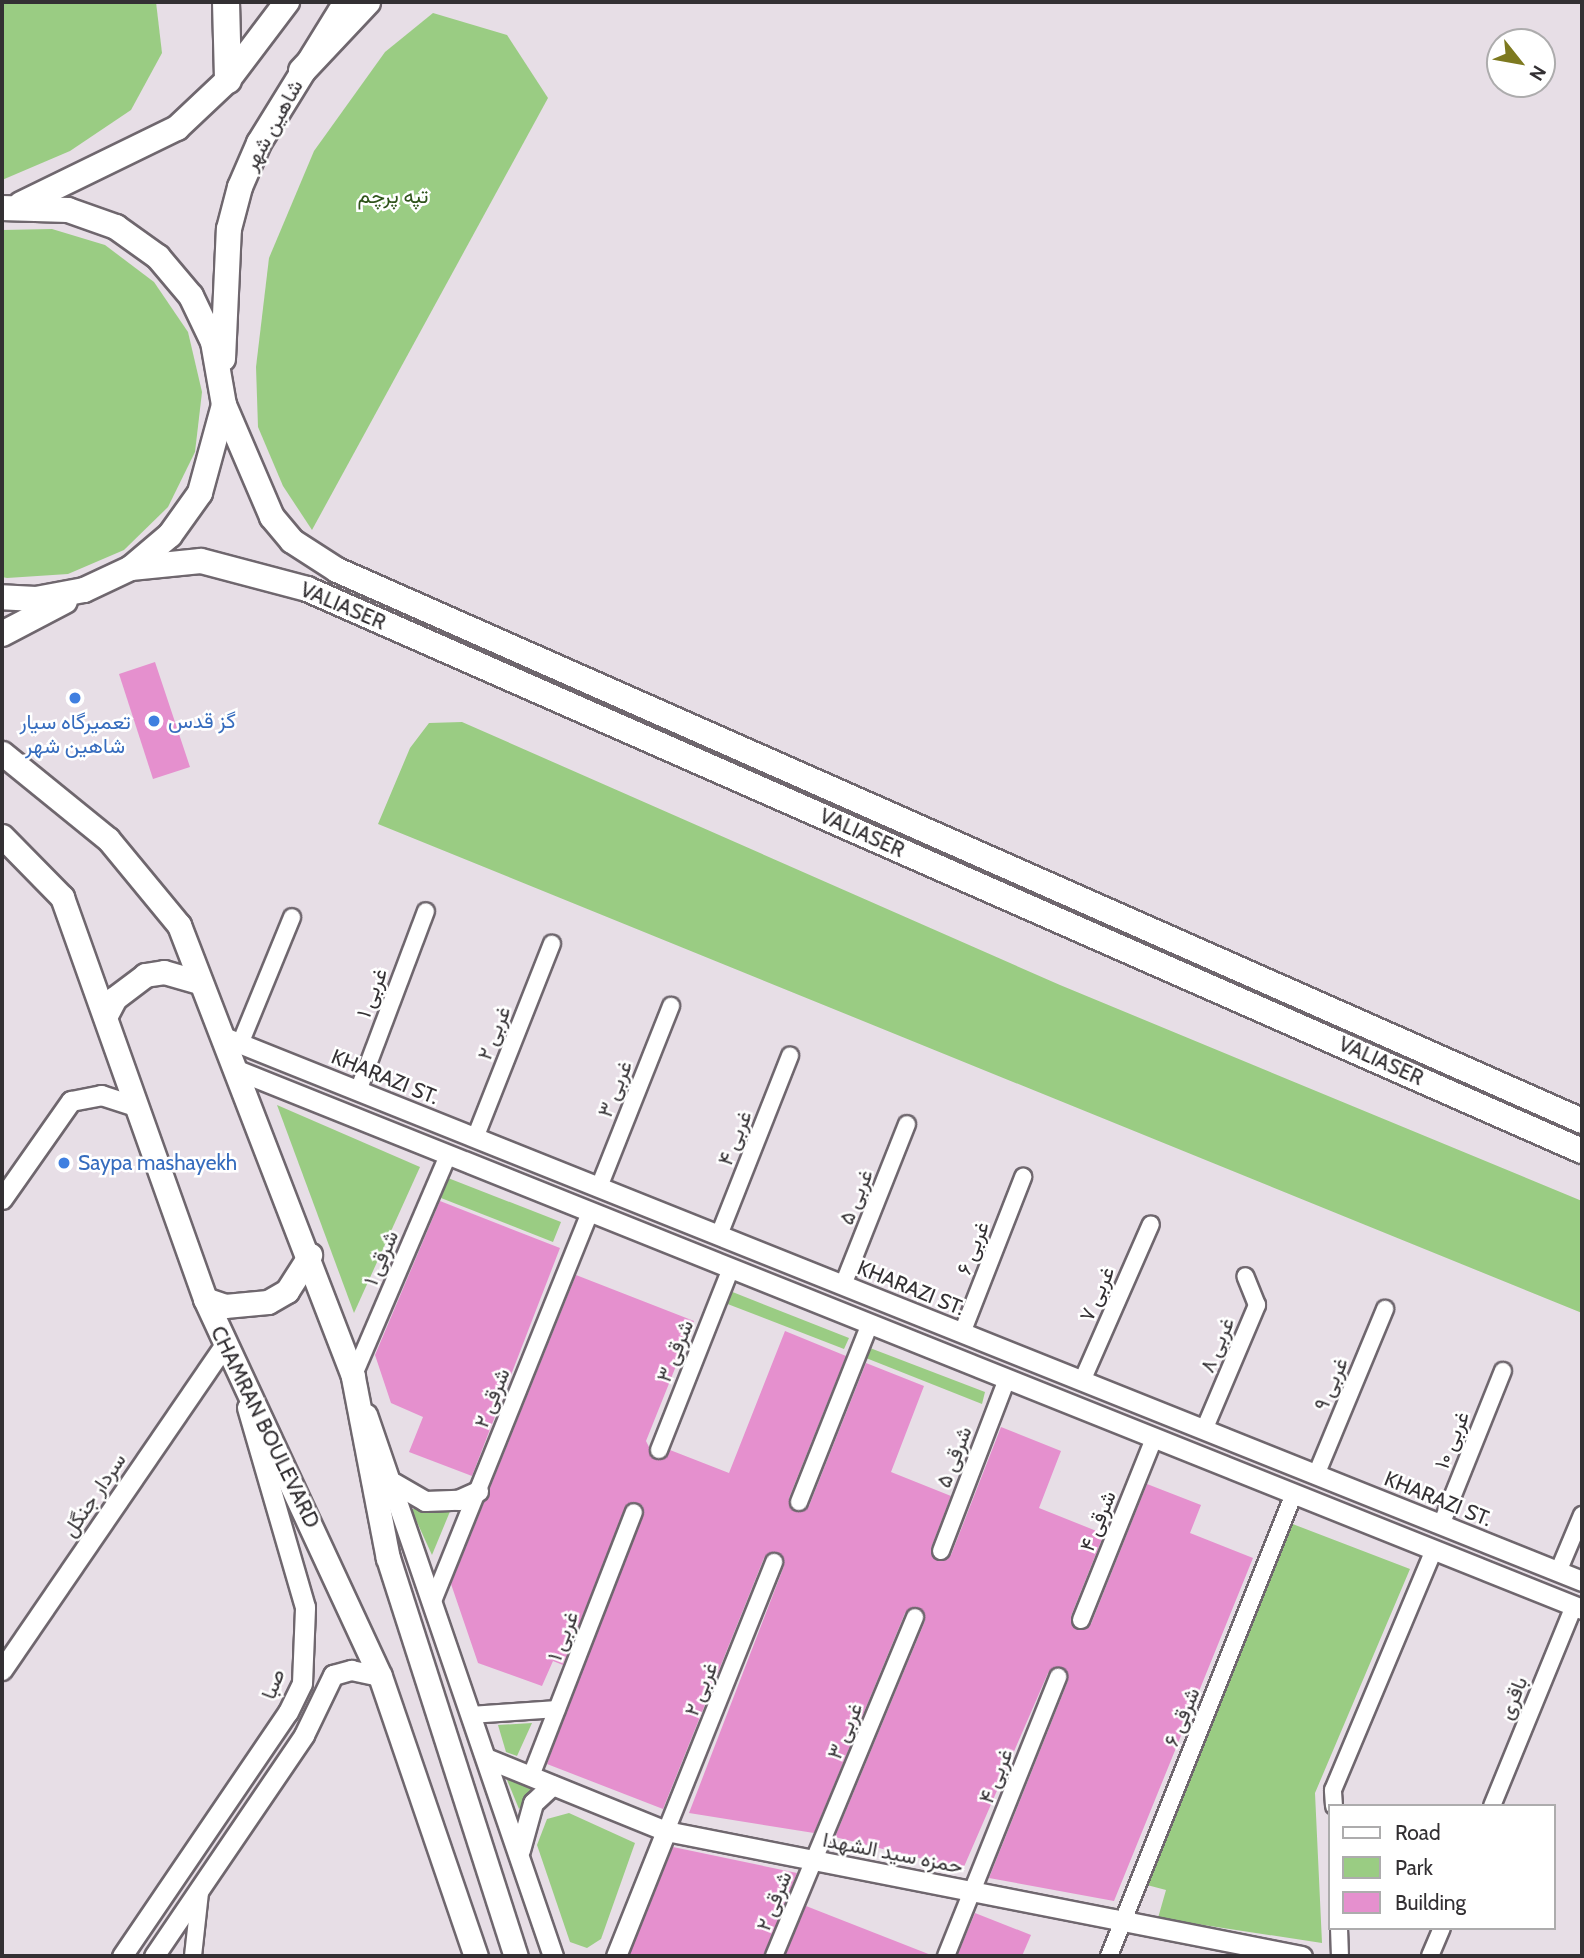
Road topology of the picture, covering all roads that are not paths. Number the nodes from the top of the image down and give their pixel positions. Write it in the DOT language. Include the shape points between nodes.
graph roads {
  1 [pos="226,2"];
  2 [pos="287,2"];
  3 [pos="345,2"];
  4 [pos="367,2"];
  5 [pos="302,71"];
  6 [pos="228,80"];
  7 [pos="9,207"];
  8 [pos="223,394"];
  9 [pos="131,568"];
  10 [pos="84,590"];
  11 [pos="2,597"];
  12 [pos="5,635"];
  13 [pos="2,753"];
  14 [pos="2,836"];
  15 [pos="426,911"];
  16 [pos="292,917"];
  17 [pos="552,944"];
  18 [pos="200,982"];
  19 [pos="671,1006"];
  20 [pos="106,1015"];
  21 [pos="232,1040"];
  22 [pos="790,1056"];
  23 [pos="237,1070"];
  24 [pos="358,1091"];
  25 [pos="134,1106"];
  26 [pos="1582,1121"];
  27 [pos="907,1124"];
  28 [pos="475,1138"];
  29 [pos="1582,1151"];
  30 [pos="448,1155"];
  31 [pos="1023,1177"];
  32 [pos="599,1187"];
  33 [pos="2,1199"];
  34 [pos="590,1212"];
  35 [pos="1151,1224"];
  36 [pos="719,1235"];
  37 [pos="310,1255"];
  38 [pos="731,1268"];
  39 [pos="1245,1276"];
  40 [pos="843,1285"];
  41 [pos="205,1299"];
  42 [pos="1385,1310"];
  43 [pos="870,1324"];
  44 [pos="957,1331"];
  45 [pos="224,1346"];
  46 [pos="941,1352"];
  47 [pos="1503,1371"];
  48 [pos="353,1377"];
  49 [pos="1007,1379"];
  50 [pos="1082,1381"];
  51 [pos="240,1386"];
  52 [pos="1204,1430"];
  53 [pos="1154,1438"];
  54 [pos="1232,1441"];
  55 [pos="659,1450"];
  56 [pos="1222,1465"];
  57 [pos="1316,1475"];
  58 [pos="394,1483"];
  59 [pos="478,1491"];
  60 [pos="1294,1494"];
  61 [pos="799,1502"];
  62 [pos="634,1512"];
  63 [pos="1582,1515"];
  64 [pos="1441,1525"];
  65 [pos="1433,1550"];
  66 [pos="940,1551"];
  67 [pos="774,1562"];
  68 [pos="1558,1572"];
  69 [pos="1582,1581"];
  70 [pos="433,1601"];
  71 [pos="1578,1608"];
  72 [pos="915,1617"];
  73 [pos="1081,1620"];
  74 [pos="2,1670"];
  75 [pos="380,1676"];
  76 [pos="1058,1677"];
  77 [pos="557,1709"];
  78 [pos="471,1714"];
  79 [pos="486,1758"];
  80 [pos="531,1776"];
  81 [pos="552,1785"];
  82 [pos="1334,1804"];
  83 [pos="1493,1804"];
  84 [pos="666,1831"];
  85 [pos="519,1856"];
  86 [pos="813,1861"];
  87 [pos="201,1885"];
  88 [pos="972,1891"];
  89 [pos="1123,1921"];
  90 [pos="1339,1930"];
  91 [pos="1441,1930"];
  92 [pos="1280,1954"];
  93 [pos="121,1956"];
  94 [pos="154,1956"];
  95 [pos="193,1956"];
  96 [pos="476,1956"];
  97 [pos="516,1956"];
  98 [pos="553,1956"];
  99 [pos="616,1956"];
  100 [pos="774,1956"];
  101 [pos="946,1956"];
  102 [pos="1109,1956"];
  103 [pos="1302,1956"];
  104 [pos="1340,1956"];
  105 [pos="1430,1956"];
  1 -- 6 [label="highway"];
  2 -- 6 [label="main road"];
  3 -- 5 [label="main road, شاهین شهر"];
  4 -- 5 [label="highway"];
  5 -- 8 [label="main road, شاهین شهر" via="240,187 229,229"];
  6 -- 7 [label="main road" via="177,128 144,149"];
  7 -- 8 [label="main road" via="68,210 104,223 158,257 191,296 213,342"];
  8 -- 9 [label="main road" via="200,493 170,535"];
  8 -- 26 [label="main road, VALIASER" via="272,517 292,541 337,569"];
  9 -- 10 [label="main road"];
  9 -- 29 [label="main road, VALIASER" via="201,561 307,589"];
  10 -- 11 [label="main road" via="36,599"];
  10 -- 12 [label="main road"];
  13 -- 18 [label="main road" via="146,878 178,925"];
  14 -- 20 [label="main road, CHAMRAN BOULEVARD" via="62,897"];
  15 -- 24 [label="street, ۱ غربی"];
  16 -- 21 [label="street"];
  17 -- 28 [label="street, ۲ غربی"];
  18 -- 20 [label="main road" via="164,972 145,975 115,998"];
  18 -- 21 [label="main road"];
  19 -- 32 [label="street, ۳ غربی"];
  20 -- 25 [label="main road, CHAMRAN BOULEVARD"];
  21 -- 23 [label="main road"];
  21 -- 24 [label="street, KHARAZI ST."];
  22 -- 36 [label="street, ۴ غربی"];
  23 -- 30 [label="street"];
  23 -- 37 [label="main road"];
  24 -- 28 [label="street, KHARAZI ST."];
  25 -- 33 [label="street" via="101,1095 71,1101"];
  25 -- 41 [label="main road, CHAMRAN BOULEVARD"];
  27 -- 40 [label="street, ۵ غربی"];
  28 -- 32 [label="street, KHARAZI ST."];
  30 -- 34 [label="street"];
  30 -- 48 [label="street, ۱ شرقی"];
  31 -- 44 [label="street, ۶ غربی"];
  32 -- 36 [label="street, KHARAZI ST."];
  34 -- 38 [label="street"];
  34 -- 59 [label="street, ۲ شرقی"];
  35 -- 50 [label="street, ۷ غربی"];
  36 -- 40 [label="street, KHARAZI ST."];
  37 -- 41 [label="main road" via="287,1291 268,1302 225,1306"];
  37 -- 48 [label="main road"];
  38 -- 43 [label="street"];
  38 -- 55 [label="street, ۳ شرقی"];
  39 -- 52 [label="street, ۸ غربی" via="1257,1305"];
  40 -- 44 [label="street, KHARAZI ST."];
  41 -- 45 [label="main road, CHAMRAN BOULEVARD"];
  42 -- 57 [label="street, ۹ غربی"];
  43 -- 46 [label="street"];
  43 -- 61 [label="street"];
  44 -- 46 [label="street"];
  44 -- 50 [label="street, KHARAZI ST."];
  45 -- 51 [label="main road, CHAMRAN BOULEVARD"];
  45 -- 74 [label="street, سردار جنگل"];
  46 -- 49 [label="street"];
  47 -- 64 [label="street, ۱۰ غربی"];
  48 -- 58 [label="street"];
  48 -- 97 [label="main road" via="388,1558"];
  49 -- 53 [label="street"];
  49 -- 66 [label="street, ۵ شرقی"];
  50 -- 52 [label="street, KHARAZI ST."];
  51 -- 75 [label="main road, CHAMRAN BOULEVARD"];
  51 -- 93 [label="street, صبا" via="305,1607 302,1682 288,1712"];
  52 -- 54 [label="street, KHARAZI ST."];
  53 -- 56 [label="street"];
  53 -- 73 [label="street, ۴ شرقی"];
  54 -- 56 [label="street"];
  54 -- 57 [label="street, KHARAZI ST."];
  56 -- 60 [label="street"];
  57 -- 64 [label="street, KHARAZI ST."];
  58 -- 59 [label="street" via="425,1501 458,1500"];
  58 -- 70 [label="street"];
  59 -- 70 [label="street, ۲ شرقی"];
  60 -- 65 [label="street"];
  60 -- 89 [label="street, ۶ شرقی"];
  62 -- 77 [label="street, ۱ غربی"];
  63 -- 68 [label="street"];
  64 -- 68 [label="street, KHARAZI ST."];
  65 -- 71 [label="street"];
  65 -- 82 [label="street" via="1333,1790"];
  67 -- 84 [label="street, ۲ غربی"];
  68 -- 69 [label="street, KHARAZI ST."];
  70 -- 78 [label="street"];
  71 -- 83 [label="street, باقری"];
  72 -- 86 [label="street, ۳ غربی"];
  75 -- 87 [label="street" via="351,1670 333,1675 304,1735"];
  75 -- 96 [label="main road, CHAMRAN BOULEVARD"];
  76 -- 88 [label="street, ۴ غربی"];
  77 -- 78 [label="street"];
  77 -- 80 [label="street, ۱ غربی"];
  78 -- 79 [label="street"];
  79 -- 80 [label="street, حمزه سید الشهدا"];
  79 -- 85 [label="street"];
  80 -- 81 [label="street, حمزه سید الشهدا"];
  81 -- 84 [label="street, حمزه سید الشهدا"];
  81 -- 85 [label="street" via="522,1825"];
  84 -- 86 [label="street, حمزه سید الشهدا"];
  84 -- 99 [label="street"];
  85 -- 98 [label="street"];
  86 -- 88 [label="street, حمزه سید الشهدا"];
  86 -- 100 [label="street, ۲ شرقی"];
  87 -- 94 [label="street"];
  87 -- 95 [label="street"];
  88 -- 89 [label="street, حمزه سید الشهدا"];
  88 -- 101 [label="street"];
  89 -- 92 [label="street, حمزه سید الشهدا"];
  89 -- 102 [label="street, ۶ شرقی"];
  90 -- 104 [label="street"];
  91 -- 105 [label="street"];
  92 -- 103 [label="street, حمزه سید الشهدا"];
}
